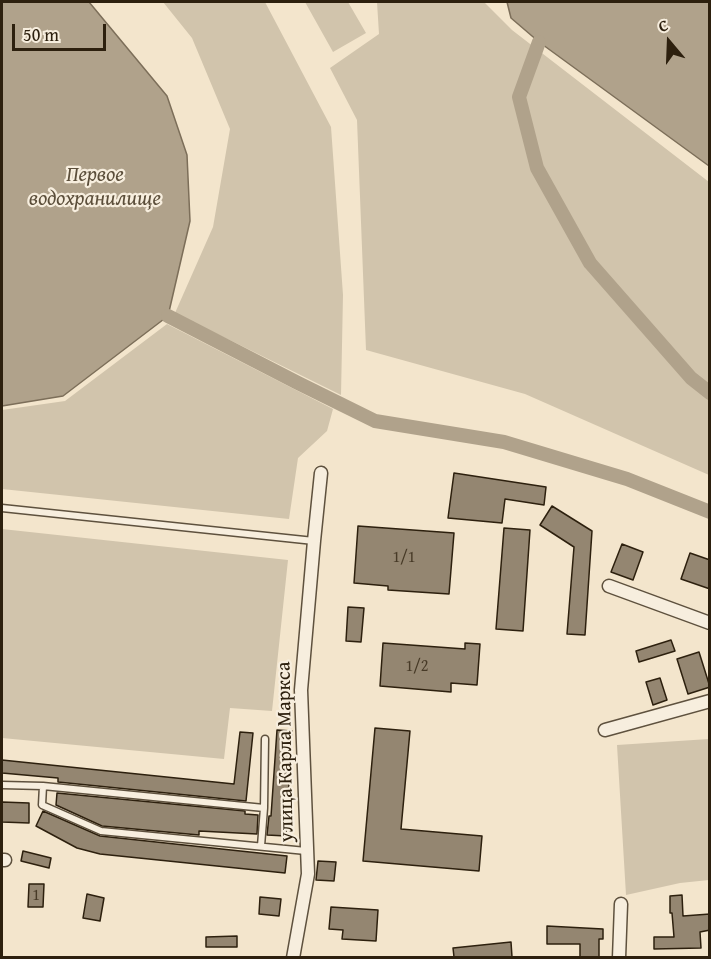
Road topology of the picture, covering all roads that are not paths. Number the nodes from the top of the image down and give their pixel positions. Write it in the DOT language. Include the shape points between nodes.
graph roads {
  1 [pos="321,473"];
  2 [pos="2,508"];
  3 [pos="314,541"];
  4 [pos="609,586"];
  5 [pos="710,623"];
  6 [pos="710,701"];
  7 [pos="605,730"];
  8 [pos="265,739"];
  9 [pos="2,785"];
  10 [pos="43,786"];
  11 [pos="264,808"];
  12 [pos="261,846"];
  13 [pos="307,850"];
  14 [pos="621,904"];
  15 [pos="293,957"];
  16 [pos="619,957"];
  1 -- 3 [label="street, улица Карла Маркса"];
  2 -- 3 [label="lane"];
  3 -- 13 [label="street, улица Карла Маркса" via="301,690"];
  4 -- 5 [label="street"];
  6 -- 7 [label="street"];
  8 -- 11 [label="lane"];
  9 -- 10 [label="lane"];
  10 -- 11 [label="lane"];
  10 -- 12 [label="lane" via="42,805 101,831"];
  11 -- 12 [label="lane"];
  12 -- 13 [label="lane"];
  13 -- 15 [label="street, улица Карла Маркса" via="308,874"];
  14 -- 16 [label="street"];
}
